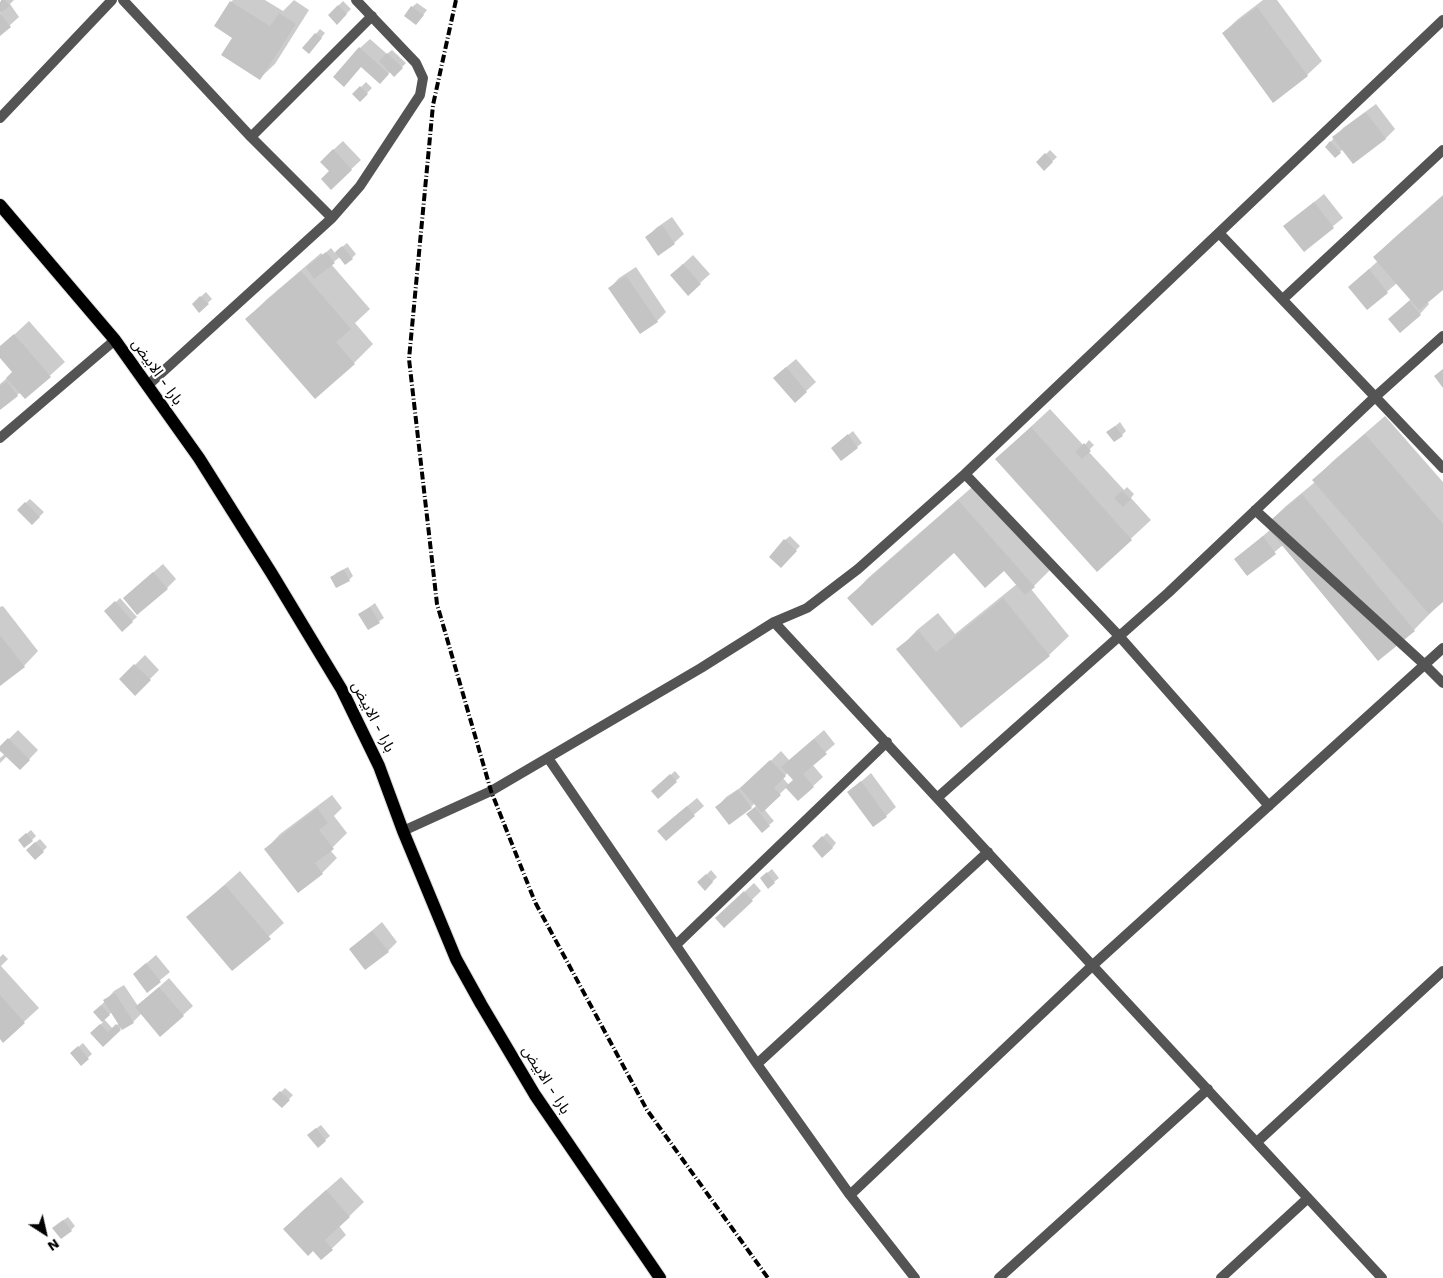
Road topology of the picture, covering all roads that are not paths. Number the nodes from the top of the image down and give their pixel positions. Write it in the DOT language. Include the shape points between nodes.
graph roads {
  1 [pos="112,0"];
  2 [pos="123,0"];
  3 [pos="356,0"];
  4 [pos="372,16"];
  5 [pos="1443,20"];
  6 [pos="0,118"];
  7 [pos="251,137"];
  8 [pos="1443,150"];
  9 [pos="0,205"];
  10 [pos="332,218"];
  11 [pos="1219,233"];
  12 [pos="1283,299"];
  13 [pos="1443,336"];
  14 [pos="115,340"];
  15 [pos="148,386"];
  16 [pos="1376,397"];
  17 [pos="0,438"];
  18 [pos="1443,468"];
  19 [pos="964,474"];
  20 [pos="1256,510"];
  21 [pos="774,622"];
  22 [pos="1120,637"];
  23 [pos="1443,648"];
  24 [pos="1426,664"];
  25 [pos="1443,683"];
  26 [pos="886,742"];
  27 [pos="548,758"];
  28 [pos="937,798"];
  29 [pos="1269,806"];
  30 [pos="403,831"];
  31 [pos="988,852"];
  32 [pos="677,944"];
  33 [pos="1093,966"];
  34 [pos="1443,971"];
  35 [pos="757,1064"];
  36 [pos="1208,1089"];
  37 [pos="1257,1142"];
  38 [pos="850,1195"];
  39 [pos="1308,1198"];
  40 [pos="660,1278"];
  41 [pos="915,1278"];
  42 [pos="999,1278"];
  43 [pos="1221,1278"];
  44 [pos="1382,1278"];
  1 -- 6 [label="street"];
  2 -- 7 [label="street"];
  3 -- 4 [label="street"];
  4 -- 7 [label="street"];
  4 -- 10 [label="street" via="416,63 424,78 420,95 360,186"];
  5 -- 11 [label="street"];
  7 -- 10 [label="street"];
  8 -- 12 [label="street"];
  9 -- 14 [label="main road, بارا - الابيض"];
  10 -- 15 [label="street"];
  11 -- 12 [label="street"];
  11 -- 19 [label="street"];
  12 -- 16 [label="street"];
  13 -- 16 [label="street"];
  14 -- 15 [label="main road, بارا - الابيض"];
  14 -- 17 [label="street"];
  15 -- 30 [label="main road, بارا - الابيض" via="199,458 342,690 379,766"];
  16 -- 18 [label="street"];
  16 -- 20 [label="street"];
  19 -- 21 [label="street" via="858,569 807,608"];
  19 -- 22 [label="street"];
  20 -- 22 [label="street"];
  20 -- 24 [label="street"];
  21 -- 26 [label="street"];
  21 -- 27 [label="street"];
  22 -- 28 [label="street"];
  22 -- 29 [label="street"];
  23 -- 24 [label="street"];
  24 -- 25 [label="street"];
  24 -- 29 [label="street"];
  26 -- 28 [label="street"];
  26 -- 32 [label="street"];
  27 -- 30 [label="street" via="491,791"];
  27 -- 32 [label="street"];
  28 -- 31 [label="street"];
  29 -- 33 [label="street"];
  30 -- 40 [label="main road, بارا - الابيض" via="456,959 480,1004 535,1095"];
  31 -- 33 [label="street"];
  31 -- 35 [label="street"];
  32 -- 35 [label="street"];
  33 -- 36 [label="street"];
  33 -- 38 [label="street"];
  34 -- 37 [label="street"];
  35 -- 38 [label="street"];
  36 -- 37 [label="street"];
  36 -- 42 [label="street"];
  37 -- 39 [label="street"];
  38 -- 41 [label="street"];
  39 -- 43 [label="street"];
  39 -- 44 [label="street"];
}
